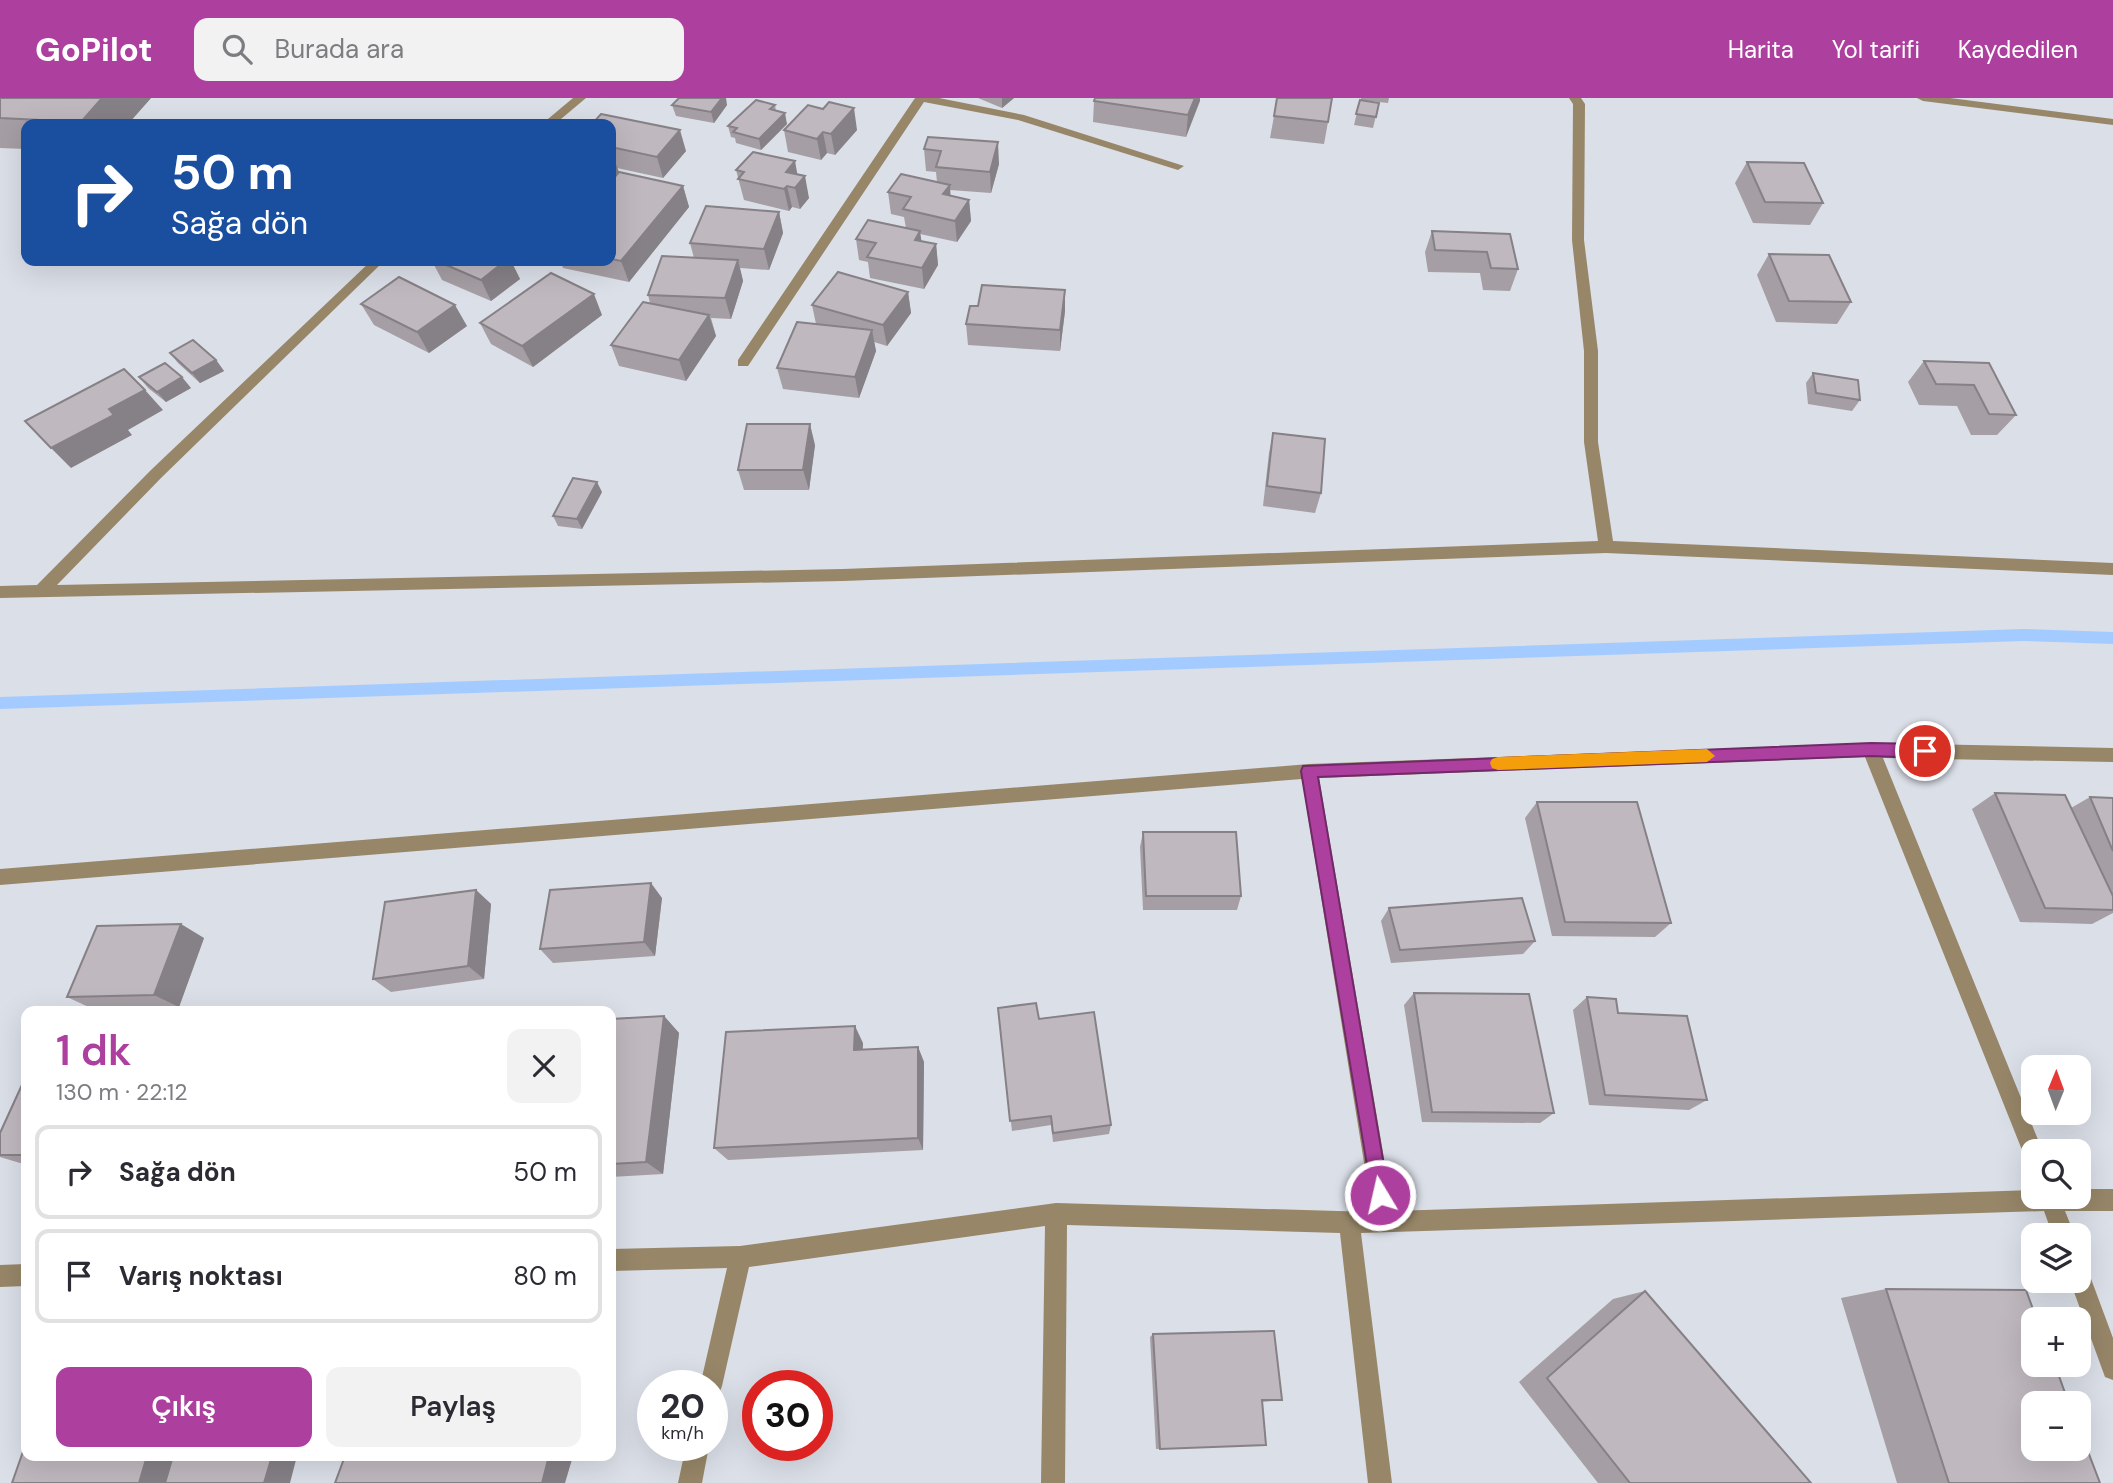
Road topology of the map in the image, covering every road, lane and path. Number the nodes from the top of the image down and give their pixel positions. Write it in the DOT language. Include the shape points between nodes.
graph roads {
  1 [pos="580,98"];
  2 [pos="921,98"];
  3 [pos="1575,98"];
  4 [pos="1923,98"];
  5 [pos="554,119"];
  6 [pos="2113,122"];
  7 [pos="1178,166"];
  8 [pos="373,266"];
  9 [pos="743,363"];
  10 [pos="1606,547"];
  11 [pos="2113,569"];
  12 [pos="0,592"];
  13 [pos="40,593"];
  14 [pos="1871,750"];
  15 [pos="2113,755"];
  16 [pos="1309,771"];
  17 [pos="2,882"];
  18 [pos="2028,1139"];
  19 [pos="2021,1199"];
  20 [pos="2091,1199"];
  21 [pos="2113,1200"];
  22 [pos="1056,1214"];
  23 [pos="1384,1221"];
  24 [pos="1349,1223"];
  25 [pos="740,1256"];
  26 [pos="616,1260"];
  27 [pos="21,1275"];
  28 [pos="0,1276"];
  29 [pos="2085,1293"];
  30 [pos="2113,1369"];
  31 [pos="715,1370"];
  32 [pos="695,1461"];
  33 [pos="690,1483"];
  34 [pos="1053,1483"];
  35 [pos="1380,1483"];
  1 -- 5 [label="street"];
  2 -- 7 [label="street" via="1020,117"];
  2 -- 9 [label="street"];
  3 -- 10 [label="street" via="1579,104 1578,240 1591,352 1591,442"];
  4 -- 6 [label="street"];
  8 -- 13 [label="street" via="156,474"];
  10 -- 11 [label="street"];
  10 -- 13 [label="street" via="843,575"];
  12 -- 13 [label="street"];
  14 -- 15 [label="street"];
  14 -- 16 [label="street"];
  14 -- 18 [label="street"];
  16 -- 17 [label="street"];
  16 -- 23 [label="street"];
  19 -- 23 [label="street"];
  20 -- 21 [label="street"];
  22 -- 24 [label="street"];
  22 -- 25 [label="street"];
  22 -- 34 [label="street"];
  23 -- 24 [label="street"];
  24 -- 35 [label="street"];
  25 -- 26 [label="street"];
  25 -- 31 [label="street"];
  27 -- 28 [label="street"];
  29 -- 30 [label="street"];
  32 -- 33 [label="street"];
}
